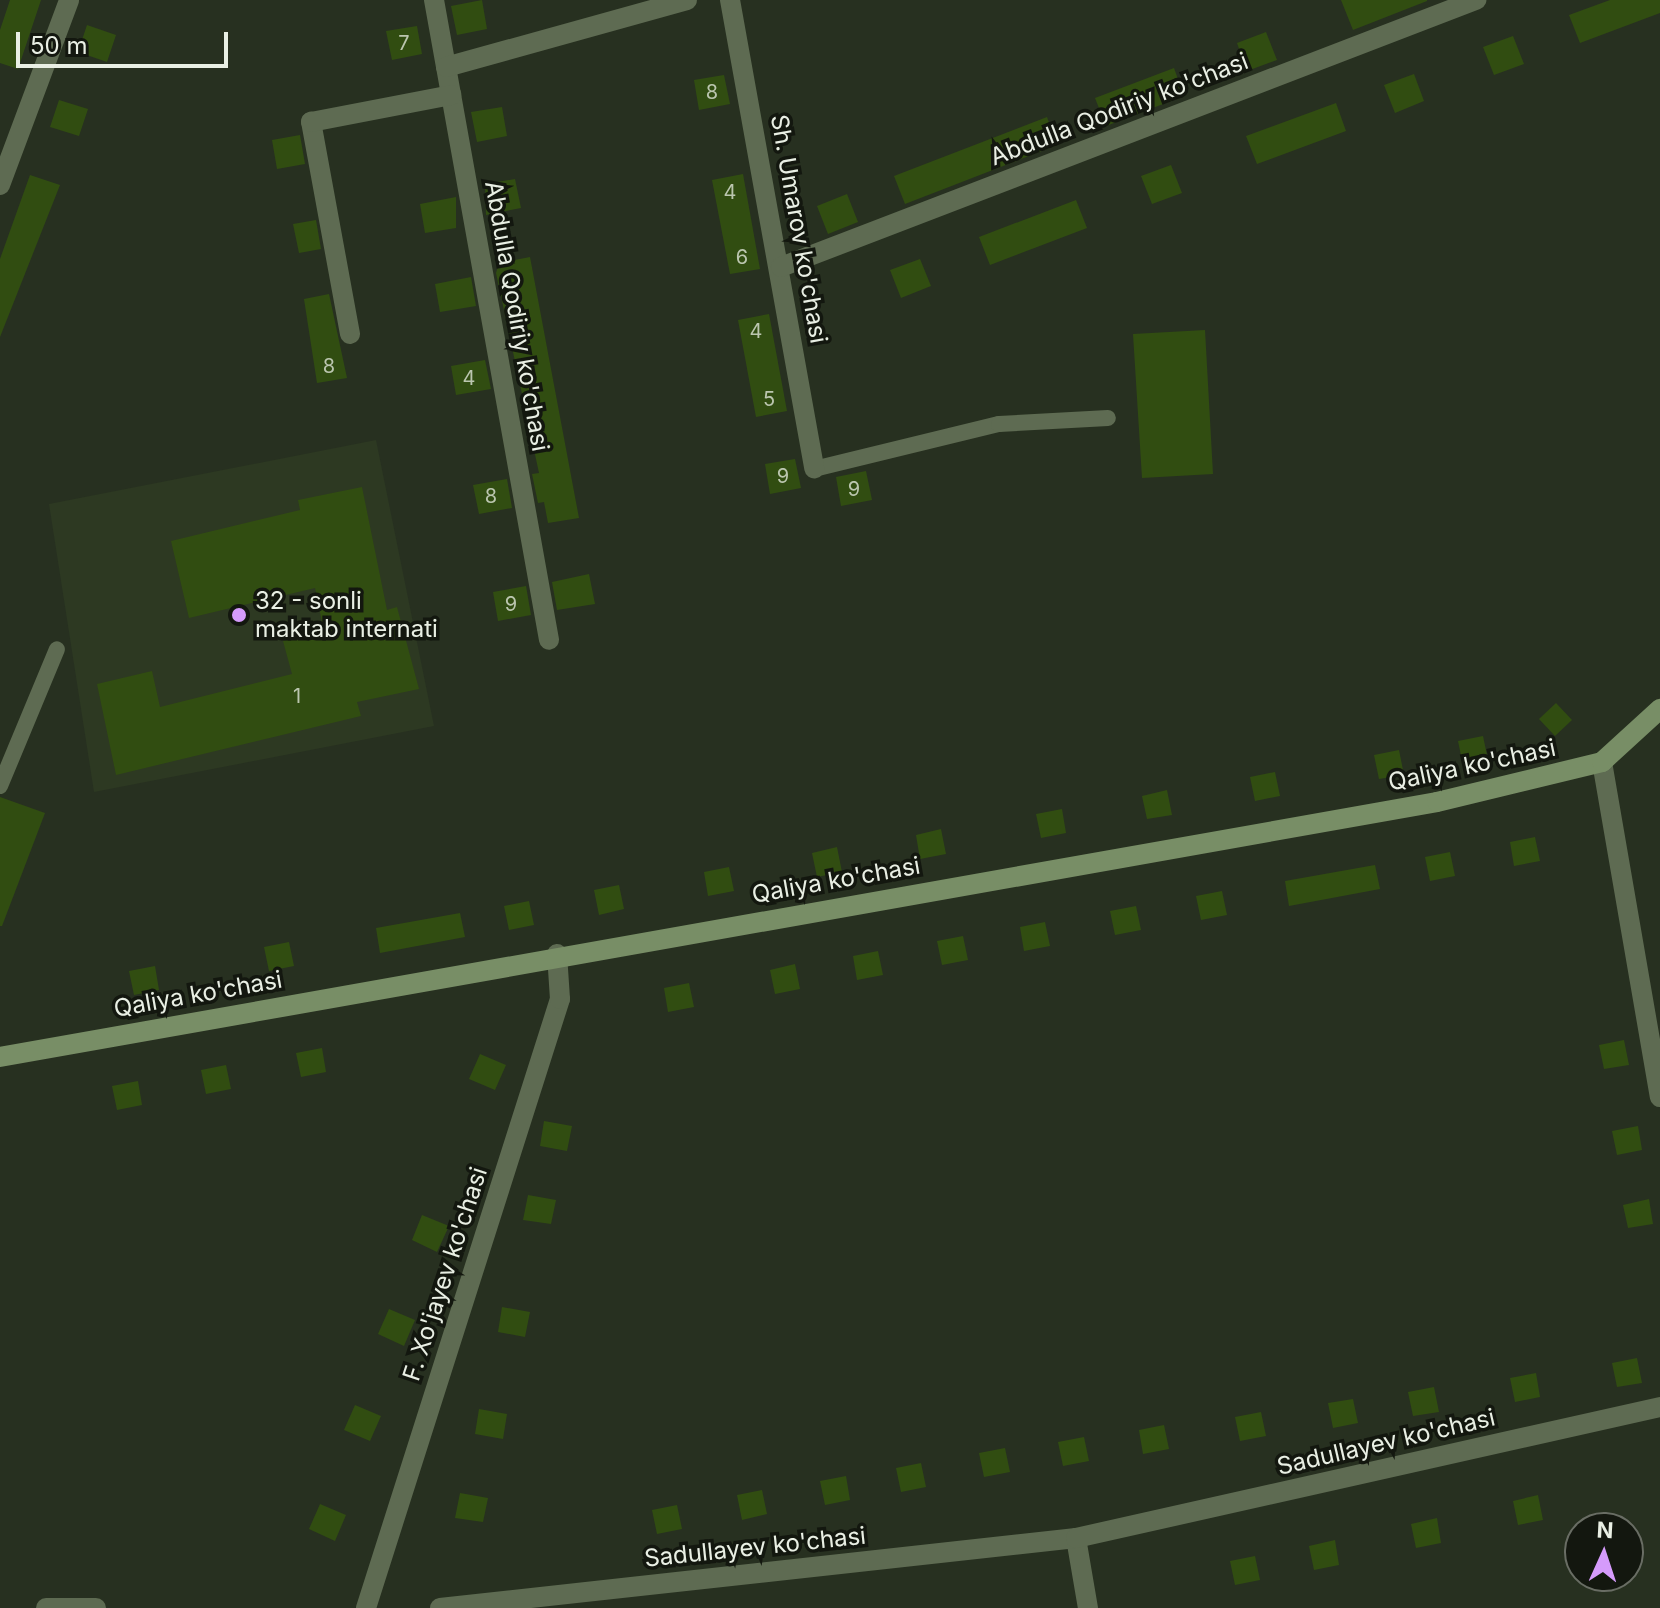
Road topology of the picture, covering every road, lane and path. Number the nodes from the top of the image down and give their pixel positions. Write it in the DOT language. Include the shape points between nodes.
graph roads {
  1 [pos="69,0"];
  2 [pos="434,0"];
  3 [pos="687,0"];
  4 [pos="730,0"];
  5 [pos="1476,0"];
  6 [pos="446,67"];
  7 [pos="451,95"];
  8 [pos="0,185"];
  9 [pos="781,267"];
  10 [pos="350,334"];
  11 [pos="1108,418"];
  12 [pos="814,469"];
  13 [pos="549,640"];
  14 [pos="57,649"];
  15 [pos="1660,709"];
  16 [pos="1602,762"];
  17 [pos="0,786"];
  18 [pos="557,954"];
  19 [pos="0,1057"];
  20 [pos="1660,1097"];
  21 [pos="1660,1407"];
  22 [pos="1076,1538"];
  23 [pos="46,1608"];
  24 [pos="96,1608"];
  25 [pos="366,1608"];
  26 [pos="440,1608"];
  27 [pos="1088,1608"];
  1 -- 8 [label="street"];
  2 -- 6 [label="street, Abdulla Qodiriy ko'chasi"];
  3 -- 6 [label="street"];
  4 -- 9 [label="street, Sh. Umarov ko'chasi"];
  5 -- 9 [label="street, Abdulla Qodiriy ko'chasi"];
  6 -- 7 [label="street, Abdulla Qodiriy ko'chasi"];
  7 -- 10 [label="street" via="311,122"];
  7 -- 13 [label="street, Abdulla Qodiriy ko'chasi"];
  9 -- 12 [label="street, Sh. Umarov ko'chasi"];
  11 -- 12 [label="lane" via="999,424"];
  14 -- 17 [label="lane"];
  15 -- 16 [label="main road, Qaliya ko'chasi"];
  16 -- 18 [label="main road, Qaliya ko'chasi" via="1437,802"];
  16 -- 20 [label="street"];
  18 -- 19 [label="main road, Qaliya ko'chasi"];
  18 -- 25 [label="street, F. Xo'jayev ko'chasi" via="560,999"];
  21 -- 22 [label="street, Sadullayev ko'chasi"];
  22 -- 26 [label="street, Sadullayev ko'chasi"];
  22 -- 27 [label="street"];
  23 -- 24 [label="street"];
}
